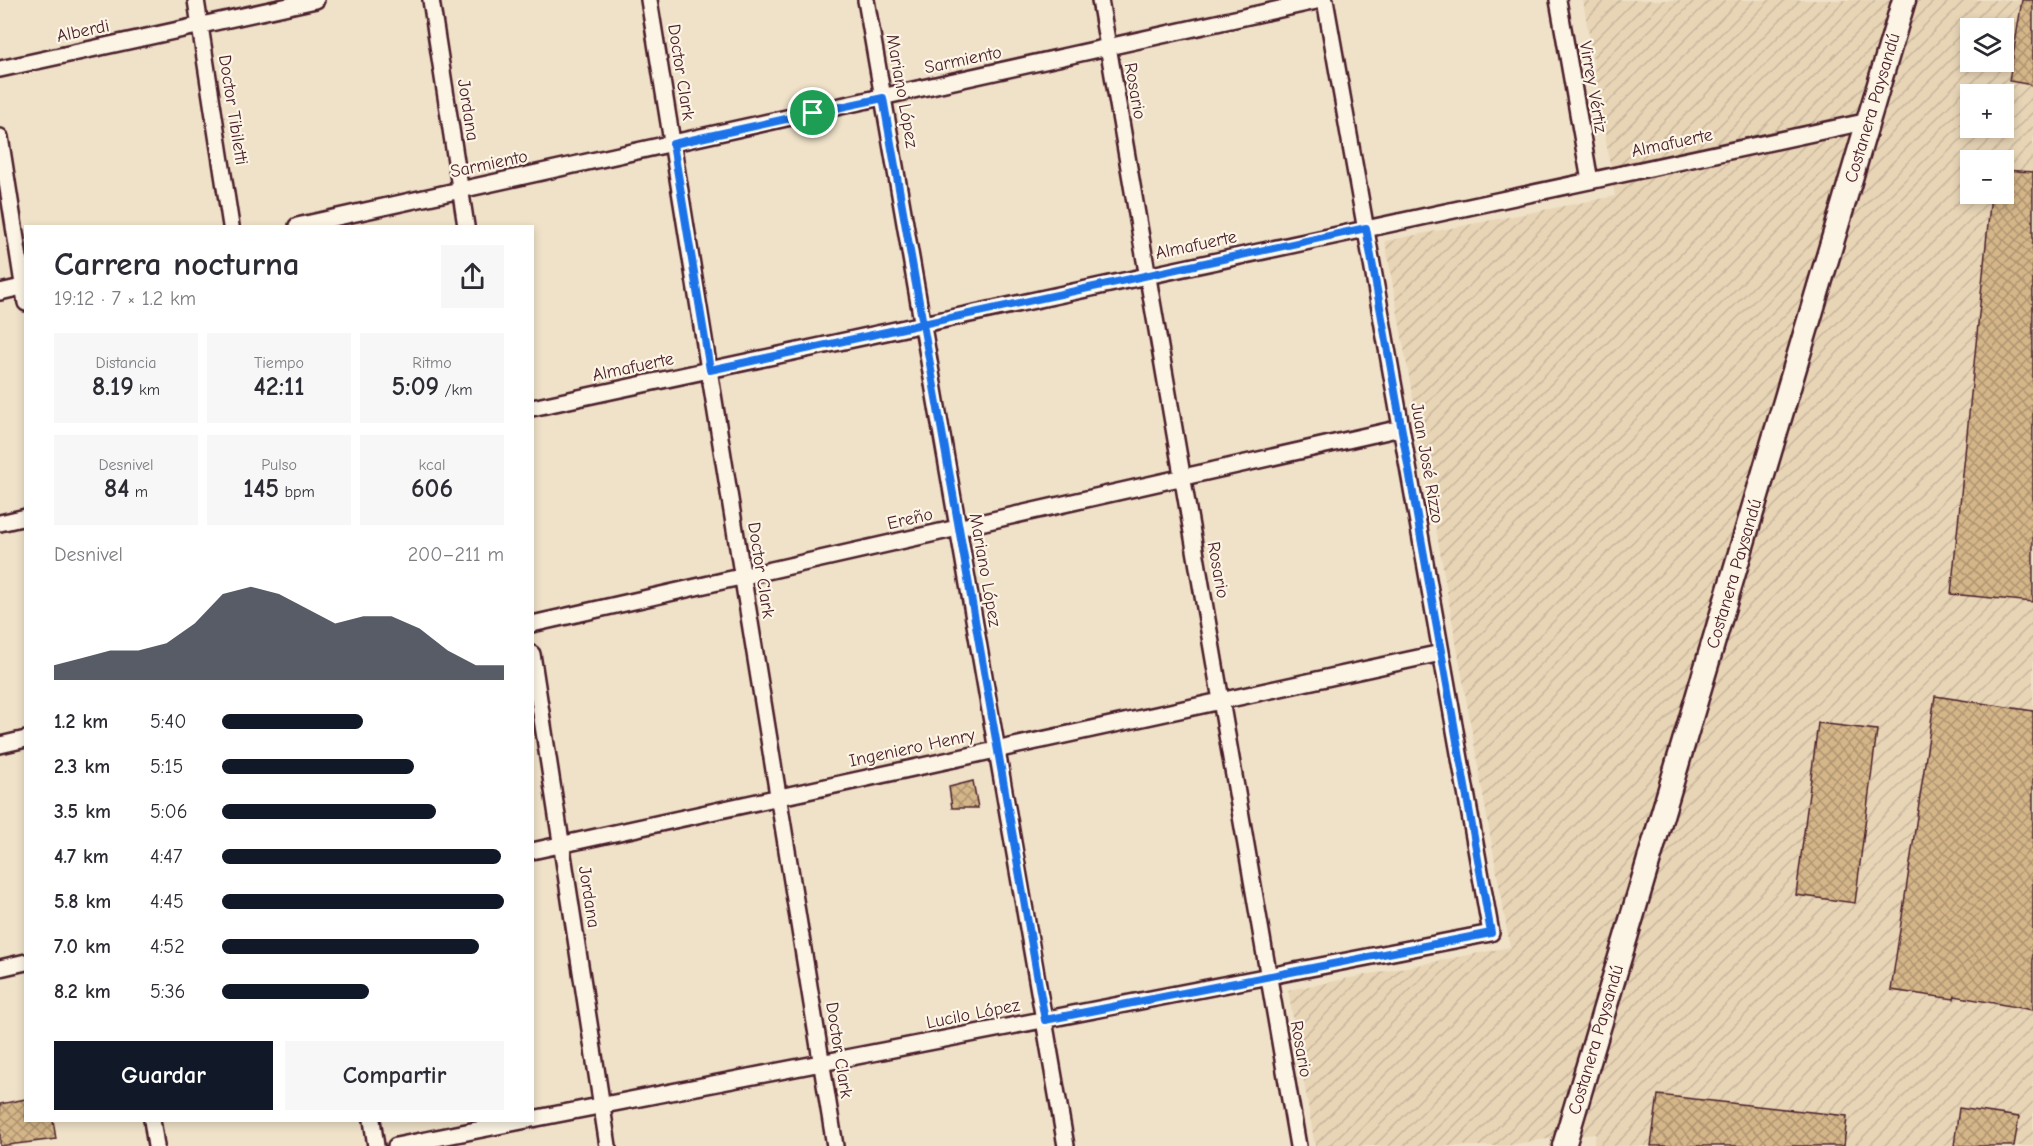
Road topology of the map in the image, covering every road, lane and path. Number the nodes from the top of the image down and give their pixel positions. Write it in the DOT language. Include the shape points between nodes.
graph roads {
  1 [pos="196,0"];
  2 [pos="316,0"];
  3 [pos="431,0"];
  4 [pos="649,0"];
  5 [pos="866,0"];
  6 [pos="1100,0"];
  7 [pos="1323,0"];
  8 [pos="1558,0"];
  9 [pos="1904,0"];
  10 [pos="200,25"];
  11 [pos="1108,48"];
  12 [pos="0,69"];
  13 [pos="883,98"];
  14 [pos="1869,121"];
  15 [pos="0,137"];
  16 [pos="673,144"];
  17 [pos="1590,181"];
  18 [pos="460,190"];
  19 [pos="231,225"];
  20 [pos="302,225"];
  21 [pos="466,225"];
  22 [pos="1366,228"];
  23 [pos="1148,276"];
  24 [pos="24,286"];
  25 [pos="0,292"];
  26 [pos="923,324"];
  27 [pos="710,370"];
  28 [pos="534,408"];
  29 [pos="1401,428"];
  30 [pos="1182,477"];
  31 [pos="24,517"];
  32 [pos="0,523"];
  33 [pos="958,528"];
  34 [pos="743,577"];
  35 [pos="534,624"];
  36 [pos="1441,652"];
  37 [pos="534,667"];
  38 [pos="1221,701"];
  39 [pos="24,739"];
  40 [pos="0,745"];
  41 [pos="997,750"];
  42 [pos="778,798"];
  43 [pos="561,845"];
  44 [pos="534,851"];
  45 [pos="1491,933"];
  46 [pos="24,962"];
  47 [pos="0,968"];
  48 [pos="1269,976"];
  49 [pos="1045,1020"];
  50 [pos="821,1063"];
  51 [pos="602,1106"];
  52 [pos="534,1119"];
  53 [pos="152,1122"];
  54 [pos="372,1122"];
  55 [pos="517,1122"];
  56 [pos="156,1146"];
  57 [pos="376,1146"];
  58 [pos="396,1146"];
  59 [pos="608,1146"];
  60 [pos="835,1146"];
  61 [pos="1066,1146"];
  62 [pos="1298,1146"];
  63 [pos="1564,1146"];
  1 -- 10 [label="street, Doctor Tibiletti"];
  2 -- 10 [label="street, Alberdi"];
  3 -- 18 [label="street, Jordana"];
  4 -- 16 [label="street, Doctor Clark"];
  5 -- 13 [label="street, Mariano López"];
  6 -- 11 [label="street, Rosario"];
  7 -- 11 [label="street, Sarmiento"];
  7 -- 22 [label="street, Juan José Rizzo"];
  8 -- 17 [label="street, Virrey Vértiz"];
  9 -- 14 [label="main road, Costanera Paysandú"];
  10 -- 12 [label="street, Alberdi"];
  10 -- 19 [label="street, Doctor Tibiletti"];
  11 -- 13 [label="street, Sarmiento"];
  11 -- 23 [label="street, Rosario"];
  13 -- 16 [label="street, Sarmiento"];
  13 -- 26 [label="street, Mariano López"];
  14 -- 17 [label="street, Almafuerte"];
  14 -- 63 [label="main road, Costanera Paysandú"];
  15 -- 24 [label="street"];
  16 -- 18 [label="street, Sarmiento"];
  16 -- 27 [label="street, Doctor Clark"];
  17 -- 22 [label="street, Almafuerte"];
  18 -- 20 [label="street, Sarmiento"];
  18 -- 21 [label="street, Jordana"];
  22 -- 23 [label="street, Almafuerte"];
  22 -- 29 [label="street, Juan José Rizzo"];
  23 -- 26 [label="street, Almafuerte"];
  23 -- 30 [label="street, Rosario"];
  24 -- 25 [label="street"];
  26 -- 27 [label="street, Almafuerte"];
  26 -- 33 [label="street, Mariano López"];
  27 -- 28 [label="street, Almafuerte"];
  27 -- 34 [label="street, Doctor Clark"];
  29 -- 30 [label="street, Ereño"];
  29 -- 36 [label="street, Juan José Rizzo"];
  30 -- 33 [label="street, Ereño"];
  30 -- 38 [label="street, Rosario"];
  31 -- 32 [label="street"];
  33 -- 34 [label="street, Ereño"];
  33 -- 41 [label="street, Mariano López"];
  34 -- 35 [label="street, Ereño"];
  34 -- 42 [label="street, Doctor Clark"];
  36 -- 38 [label="street, Ingeniero Henry"];
  36 -- 45 [label="street, Juan José Rizzo"];
  37 -- 43 [label="street, Jordana"];
  38 -- 41 [label="street, Ingeniero Henry"];
  38 -- 48 [label="street, Rosario"];
  39 -- 40 [label="street"];
  41 -- 42 [label="street, Ingeniero Henry"];
  41 -- 49 [label="street, Mariano López"];
  42 -- 43 [label="street, Ingeniero Henry"];
  42 -- 50 [label="street, Doctor Clark"];
  43 -- 44 [label="street, Ingeniero Henry"];
  43 -- 51 [label="street, Jordana"];
  45 -- 48 [label="street, Lucilo López"];
  46 -- 47 [label="street"];
  48 -- 49 [label="street, Lucilo López"];
  48 -- 62 [label="street, Rosario"];
  49 -- 50 [label="street, Lucilo López"];
  49 -- 61 [label="street, Mariano López"];
  50 -- 51 [label="street, Lucilo López"];
  50 -- 60 [label="street, Doctor Clark"];
  51 -- 52 [label="street, Lucilo López"];
  51 -- 59 [label="street, Jordana"];
  53 -- 56 [label="street"];
  54 -- 57 [label="street"];
  55 -- 58 [label="street"];
}
